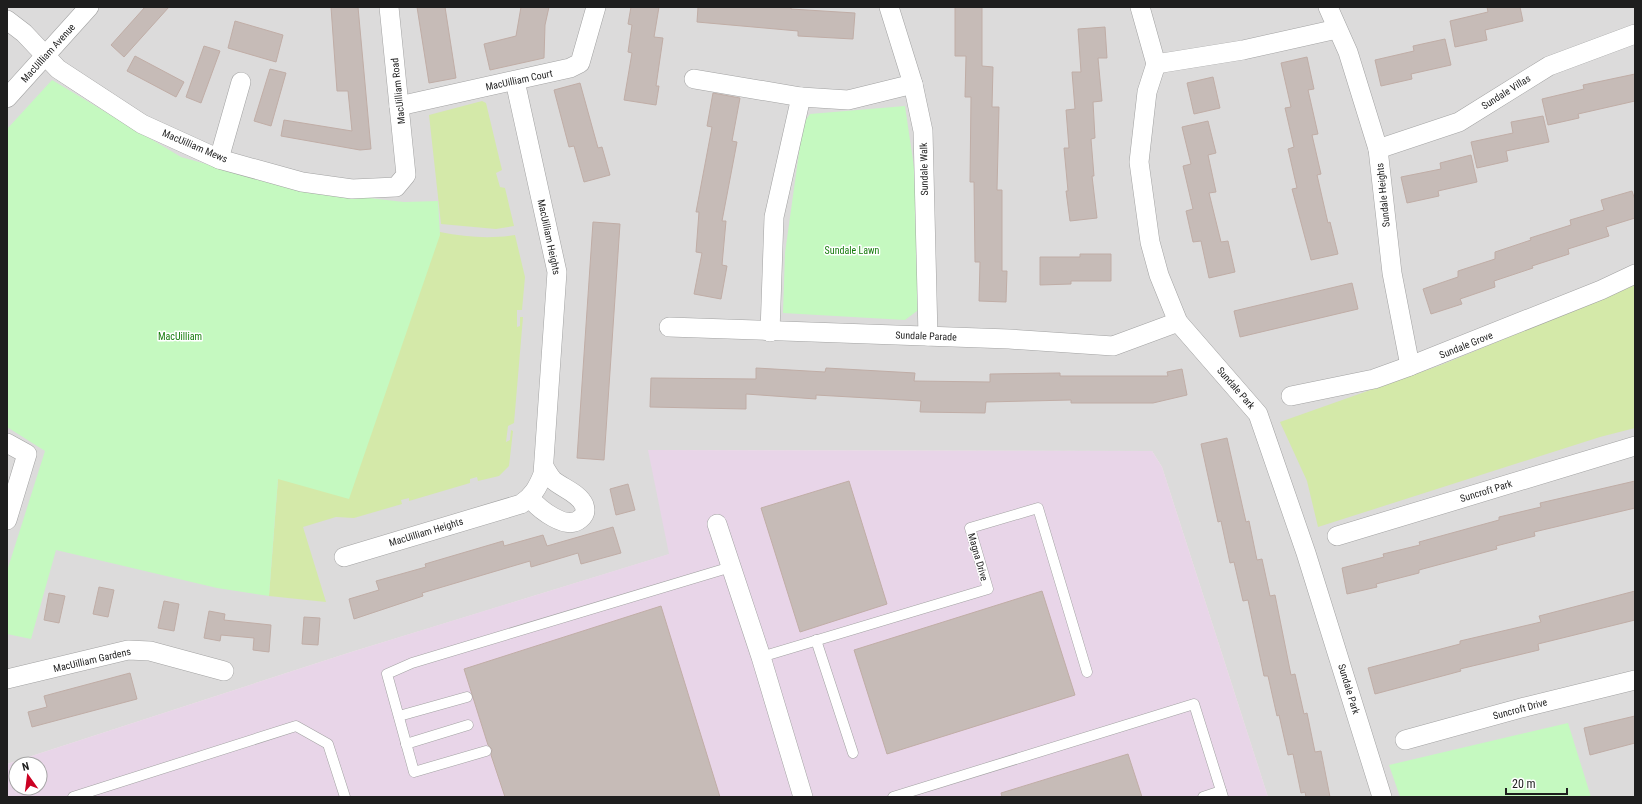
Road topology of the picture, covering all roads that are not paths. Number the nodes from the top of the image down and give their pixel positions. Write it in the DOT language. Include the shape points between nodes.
graph roads {
  1 [pos="89,7"];
  2 [pos="389,7"];
  3 [pos="596,7"];
  4 [pos="889,7"];
  5 [pos="1140,7"];
  6 [pos="1328,7"];
  7 [pos="7,20"];
  8 [pos="1337,29"];
  9 [pos="1635,34"];
  10 [pos="46,55"];
  11 [pos="1156,64"];
  12 [pos="694,79"];
  13 [pos="515,81"];
  14 [pos="241,82"];
  15 [pos="913,84"];
  16 [pos="802,97"];
  17 [pos="7,98"];
  18 [pos="399,106"];
  19 [pos="1378,149"];
  20 [pos="218,159"];
  21 [pos="406,176"];
  22 [pos="1635,274"];
  23 [pos="1178,322"];
  24 [pos="669,327"];
  25 [pos="770,332"];
  26 [pos="928,336"];
  27 [pos="1410,366"];
  28 [pos="1291,396"];
  29 [pos="7,443"];
  30 [pos="1635,446"];
  31 [pos="544,467"];
  32 [pos="530,498"];
  33 [pos="7,520"];
  34 [pos="717,524"];
  35 [pos="1337,536"];
  36 [pos="344,557"];
  37 [pos="731,567"];
  38 [pos="816,640"];
  39 [pos="761,658"];
  40 [pos="224,671"];
  41 [pos="1087,672"];
  42 [pos="7,679"];
  43 [pos="1635,680"];
  44 [pos="467,697"];
  45 [pos="398,716"];
  46 [pos="468,724"];
  47 [pos="1405,740"];
  48 [pos="406,744"];
  49 [pos="486,751"];
  50 [pos="853,753"];
  51 [pos="1222,794"];
  52 [pos="73,797"];
  53 [pos="345,797"];
  54 [pos="803,797"];
  55 [pos="893,797"];
  56 [pos="1203,797"];
  57 [pos="1382,797"];
  1 -- 10 [label="street, MacUilliam Avenue"];
  2 -- 18 [label="street, MacUilliam Road"];
  3 -- 13 [label="street, MacUilliam Court" via="580,64"];
  4 -- 15 [label="street, Sundale Walk"];
  5 -- 11 [label="street"];
  6 -- 8 [label="street, Sundale Heights"];
  7 -- 10 [label="street, MacUilliam Mews"];
  8 -- 11 [label="street" via="1243,50"];
  8 -- 19 [label="street, Sundale Heights" via="1348,52"];
  9 -- 19 [label="street, Sundale Villas" via="1549,66 1459,122"];
  10 -- 17 [label="street, MacUilliam Avenue"];
  10 -- 20 [label="street, MacUilliam Mews" via="58,69 142,124"];
  11 -- 23 [label="street, Sundale Park" via="1147,92 1139,162 1150,242 1159,275"];
  12 -- 16 [label="street"];
  13 -- 18 [label="street, MacUilliam Court"];
  13 -- 31 [label="street, MacUilliam Heights" via="557,272"];
  14 -- 20 [label="street"];
  15 -- 16 [label="street" via="848,100"];
  15 -- 26 [label="street, Sundale Walk" via="923,131"];
  16 -- 25 [label="street" via="774,217"];
  18 -- 21 [label="street, MacUilliam Road"];
  19 -- 27 [label="street, Sundale Heights" via="1392,273"];
  20 -- 21 [label="street, MacUilliam Mews" via="302,182 352,189 396,187"];
  22 -- 27 [label="street, Sundale Grove"];
  23 -- 26 [label="street, Sundale Parade" via="1113,346"];
  23 -- 57 [label="street, Sundale Park" via="1258,414 1306,553"];
  24 -- 25 [label="street, Sundale Parade"];
  25 -- 26 [label="street, Sundale Parade"];
  27 -- 28 [label="street, Sundale Grove" via="1374,379"];
  29 -- 33 [label="street" via="27,454"];
  30 -- 35 [label="street, Suncroft Park"];
  31 -- 32 [label="street, MacUilliam Heights" via="538,487"];
  31 -- 32 [label="street" via="552,479 583,504 584,516 576,522 566,522 542,509"];
  32 -- 36 [label="street, MacUilliam Heights" via="521,504"];
  34 -- 37 [label="street"];
  37 -- 39 [label="street"];
  37 -- 45 [label="lane" via="412,663 387,674"];
  38 -- 39 [label="lane, Magna Drive"];
  38 -- 41 [label="lane, Magna Drive" via="988,589 970,528 1038,508"];
  38 -- 50 [label="lane"];
  39 -- 54 [label="street"];
  40 -- 42 [label="street, MacUilliam Gardens" via="150,651 128,650"];
  43 -- 47 [label="street, Suncroft Drive"];
  44 -- 45 [label="lane"];
  45 -- 48 [label="lane"];
  46 -- 48 [label="lane"];
  48 -- 49 [label="lane" via="414,772"];
  51 -- 55 [label="lane" via="1194,704"];
  51 -- 56 [label="lane"];
  52 -- 53 [label="lane" via="296,726 328,744"];
}
